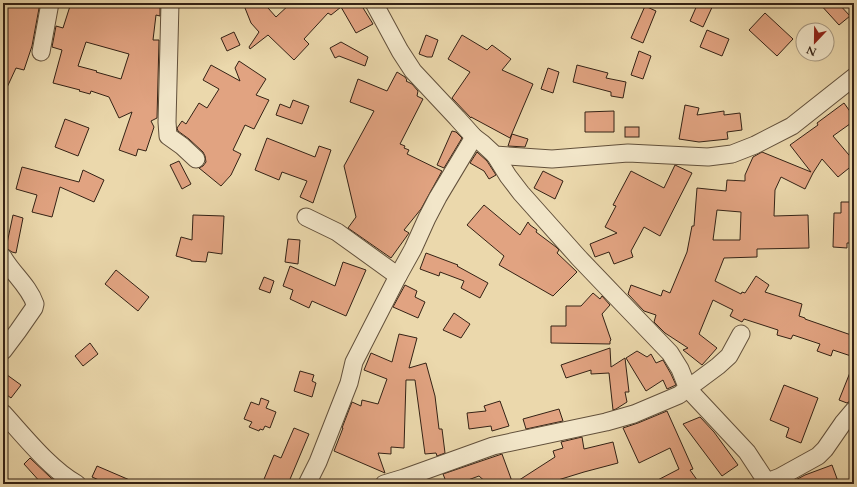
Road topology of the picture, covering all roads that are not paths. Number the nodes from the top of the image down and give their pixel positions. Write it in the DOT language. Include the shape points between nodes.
graph roads {
  1 [pos="50,3"];
  2 [pos="170,3"];
  3 [pos="374,3"];
  4 [pos="41,52"];
  5 [pos="854,77"];
  6 [pos="474,137"];
  7 [pos="495,155"];
  8 [pos="196,159"];
  9 [pos="306,217"];
  10 [pos="3,257"];
  11 [pos="398,276"];
  12 [pos="741,334"];
  13 [pos="3,351"];
  14 [pos="688,388"];
  15 [pos="854,410"];
  16 [pos="3,413"];
  17 [pos="403,481"];
  18 [pos="767,483"];
  19 [pos="77,484"];
  20 [pos="307,484"];
  21 [pos="384,484"];
  1 -- 4 [label="street"];
  2 -- 8 [label="street" via="168,136"];
  3 -- 6 [label="street" via="413,71"];
  5 -- 7 [label="street" via="792,126 732,154 708,157 628,153 552,159"];
  6 -- 7 [label="street"];
  6 -- 11 [label="street" via="438,197"];
  7 -- 14 [label="street" via="521,194 670,353"];
  9 -- 11 [label="street" via="337,232"];
  10 -- 13 [label="street" via="35,304"];
  11 -- 20 [label="street" via="354,362 349,383"];
  12 -- 14 [label="street" via="729,356"];
  14 -- 17 [label="street" via="679,395 634,414 493,446"];
  14 -- 18 [label="street" via="747,452"];
  15 -- 18 [label="street" via="818,456"];
  16 -- 19 [label="street" via="46,460"];
  17 -- 21 [label="street"];
}
